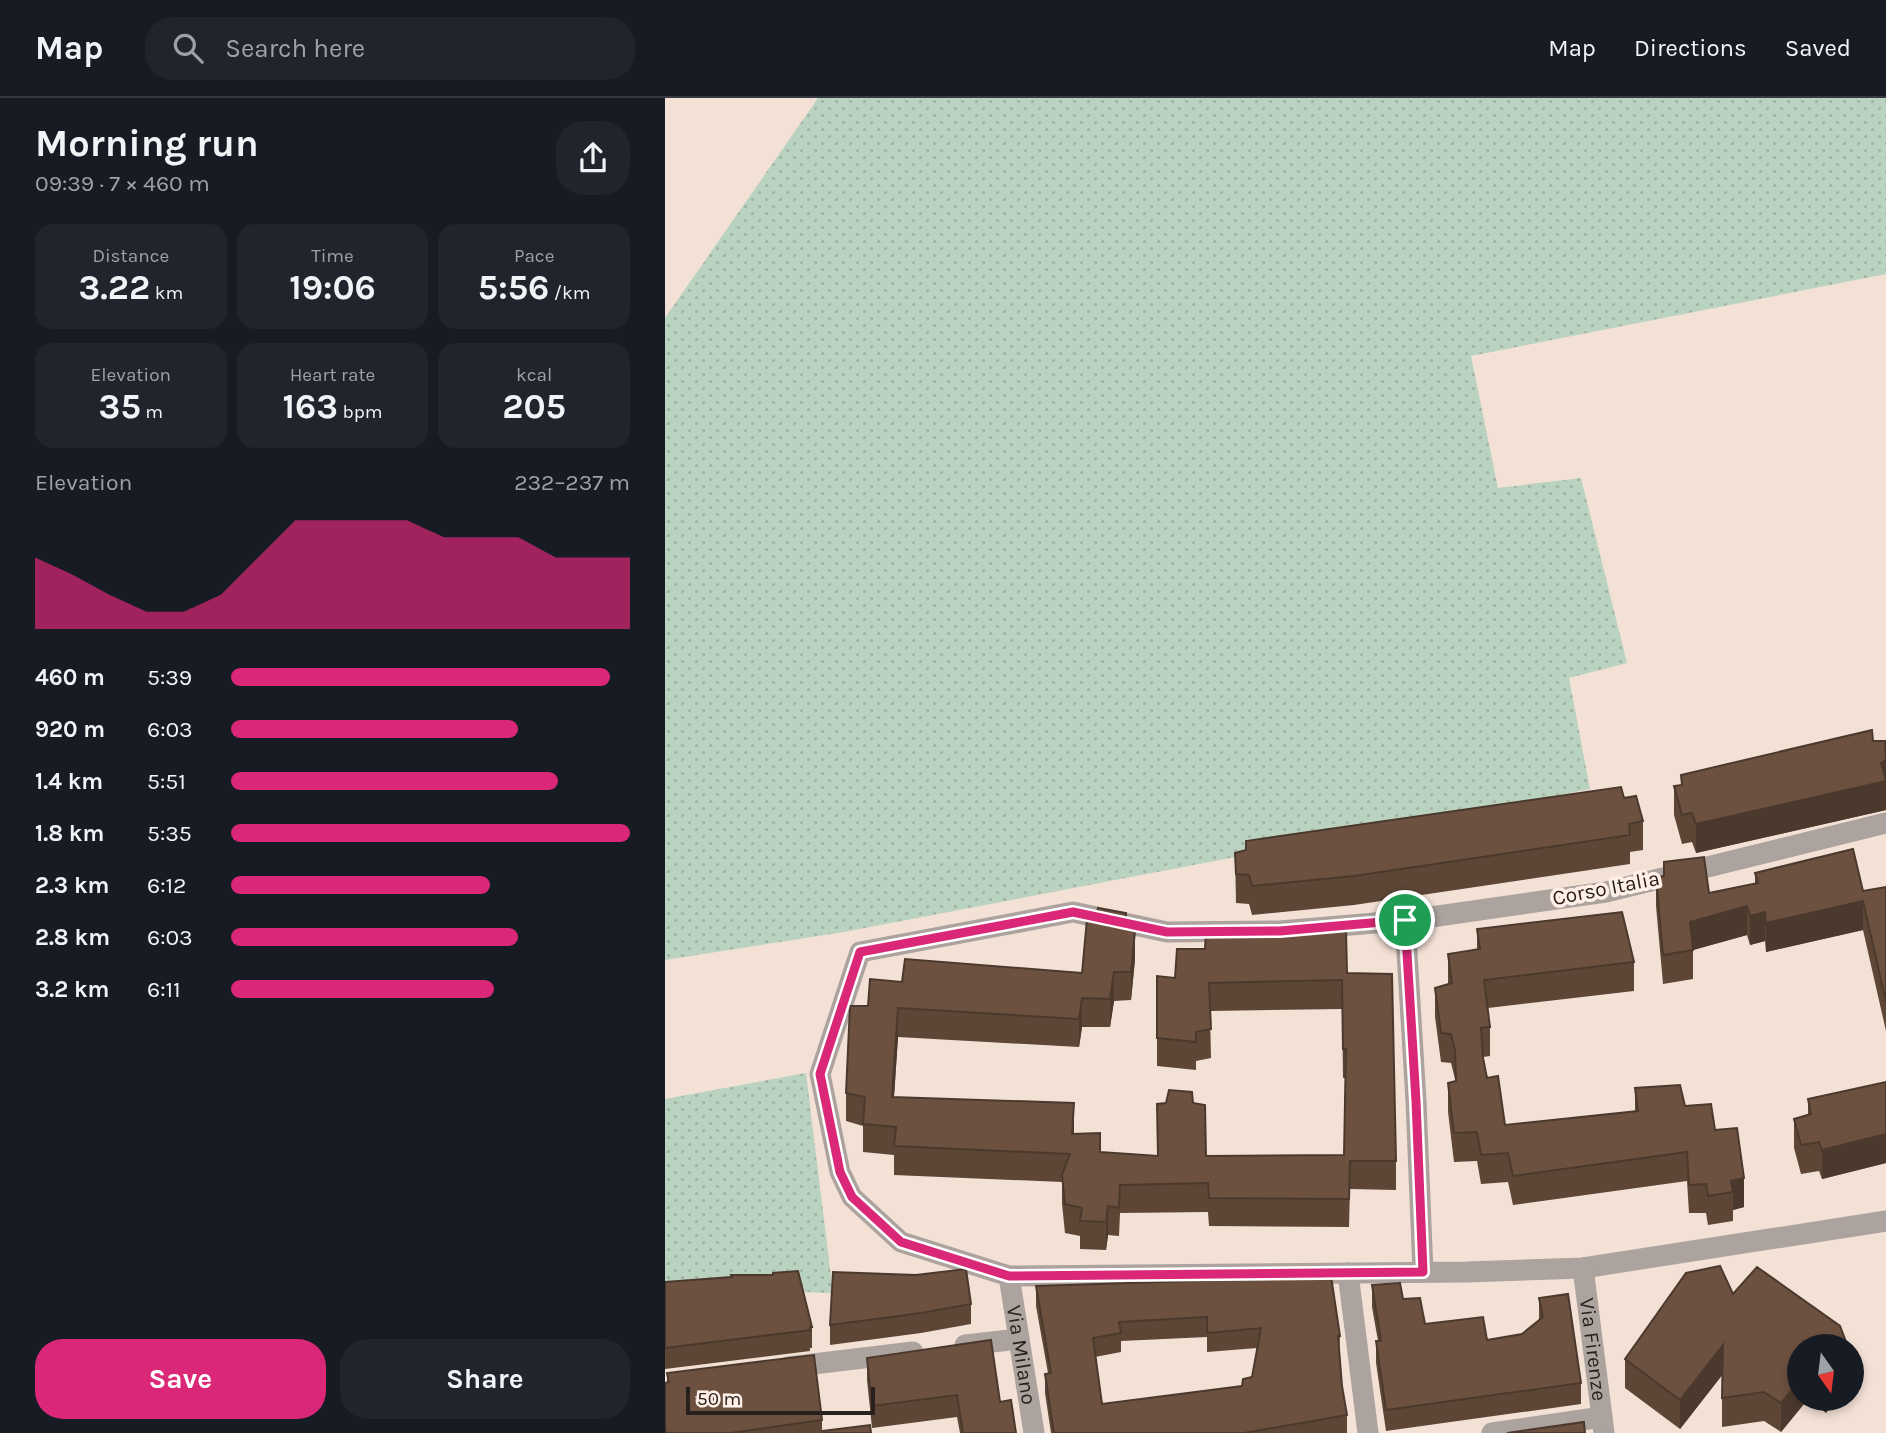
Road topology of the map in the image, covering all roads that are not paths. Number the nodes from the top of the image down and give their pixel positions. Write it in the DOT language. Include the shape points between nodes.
graph roads {
  1 [pos="1886,823"];
  2 [pos="1405,920"];
  3 [pos="1886,1221"];
  4 [pos="1583,1268"];
  5 [pos="1423,1272"];
  6 [pos="1349,1273"];
  7 [pos="1009,1276"];
  8 [pos="1019,1339"];
  9 [pos="770,1370"];
  10 [pos="1603,1425"];
  11 [pos="1034,1433"];
  12 [pos="1369,1433"];
  13 [pos="1492,1433"];
  1 -- 2 [label="street, Corso Italia" via="1606,892"];
  2 -- 5 [label="street"];
  2 -- 7 [label="street, Corso Italia" via="1280,931 1167,932 1073,912 860,952 820,1074 840,1172 852,1197 901,1242"];
  3 -- 4 [label="street, Corso Italia"];
  4 -- 5 [label="street, Corso Italia"];
  4 -- 10 [label="street, Via Firenze"];
  5 -- 6 [label="street, Corso Italia"];
  6 -- 7 [label="street, Corso Italia"];
  6 -- 12 [label="street"];
  7 -- 8 [label="street, Via Milano"];
  8 -- 9 [label="street"];
  8 -- 11 [label="street, Via Milano"];
  10 -- 13 [label="street"];
}
